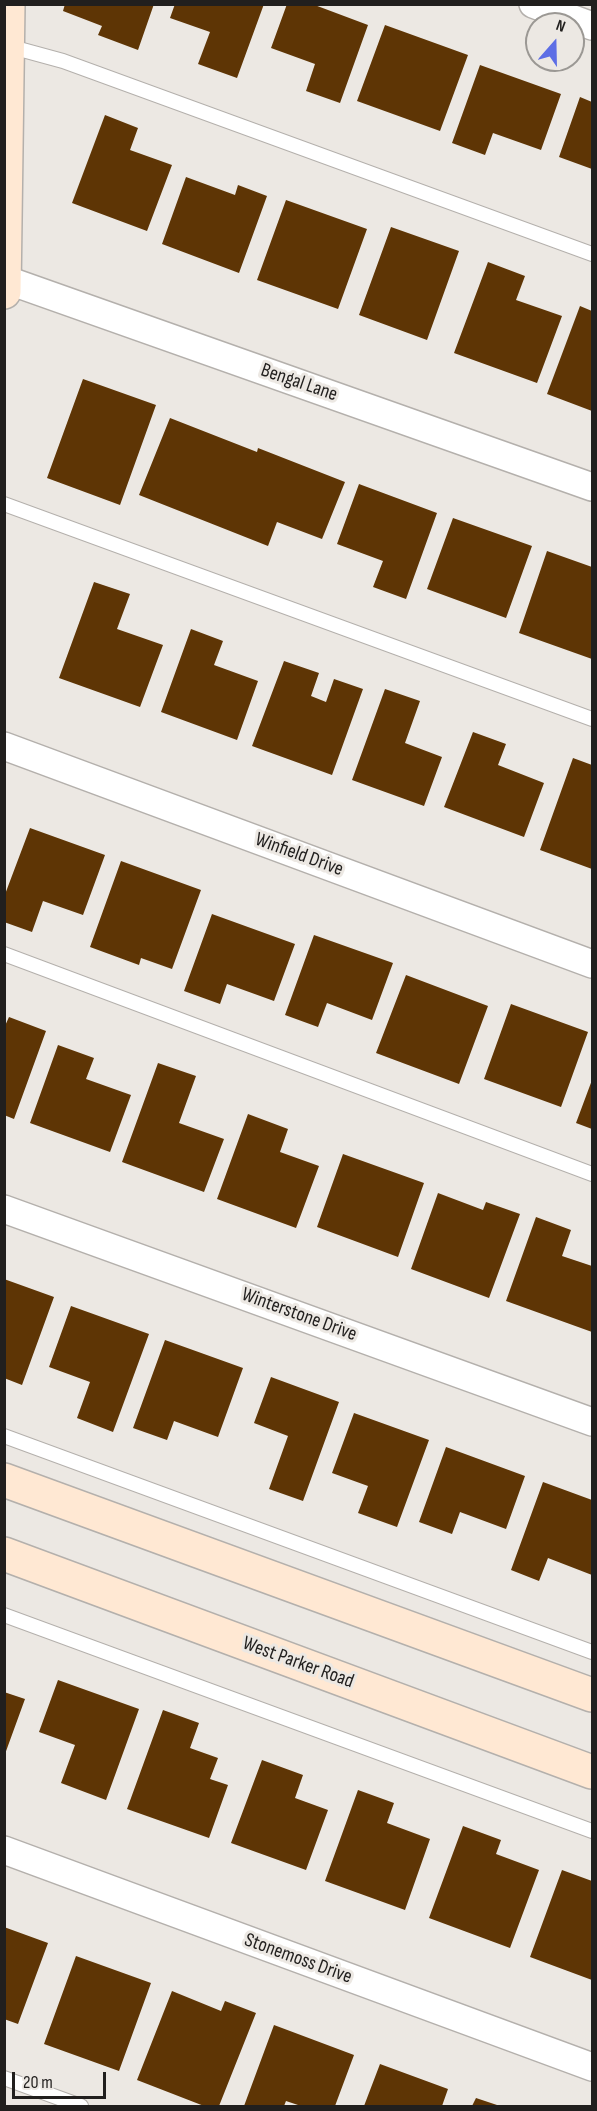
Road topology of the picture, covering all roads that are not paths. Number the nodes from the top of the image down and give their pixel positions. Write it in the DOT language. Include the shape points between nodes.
graph roads {
  1 [pos="533,4"];
  2 [pos="592,26"];
  3 [pos="7,27"];
  4 [pos="592,254"];
  5 [pos="5,279"];
  6 [pos="4,292"];
  7 [pos="592,487"];
  8 [pos="4,504"];
  9 [pos="592,719"];
  10 [pos="4,746"];
  11 [pos="4,954"];
  12 [pos="592,964"];
  13 [pos="592,1174"];
  14 [pos="4,1209"];
  15 [pos="592,1422"];
  16 [pos="4,1436"];
  17 [pos="4,1480"];
  18 [pos="4,1554"];
  19 [pos="4,1615"];
  20 [pos="592,1652"];
  21 [pos="592,1695"];
  22 [pos="592,1772"];
  23 [pos="592,1832"];
  24 [pos="4,1850"];
  25 [pos="592,2067"];
  26 [pos="4,2079"];
  27 [pos="81,2106"];
  1 -- 2 [label="street"];
  3 -- 4 [label="lane" via="63,61"];
  3 -- 5 [label="main road"];
  5 -- 6 [label="main road"];
  5 -- 7 [label="street, Bengal Lane"];
  8 -- 9 [label="lane"];
  10 -- 12 [label="street, Winfield Drive"];
  11 -- 13 [label="lane"];
  14 -- 15 [label="street, Winterstone Drive"];
  16 -- 20 [label="lane"];
  17 -- 21 [label="main road"];
  18 -- 22 [label="main road, West Parker Road"];
  19 -- 23 [label="lane"];
  24 -- 25 [label="street, Stonemoss Drive"];
  26 -- 27 [label="lane"];
}
